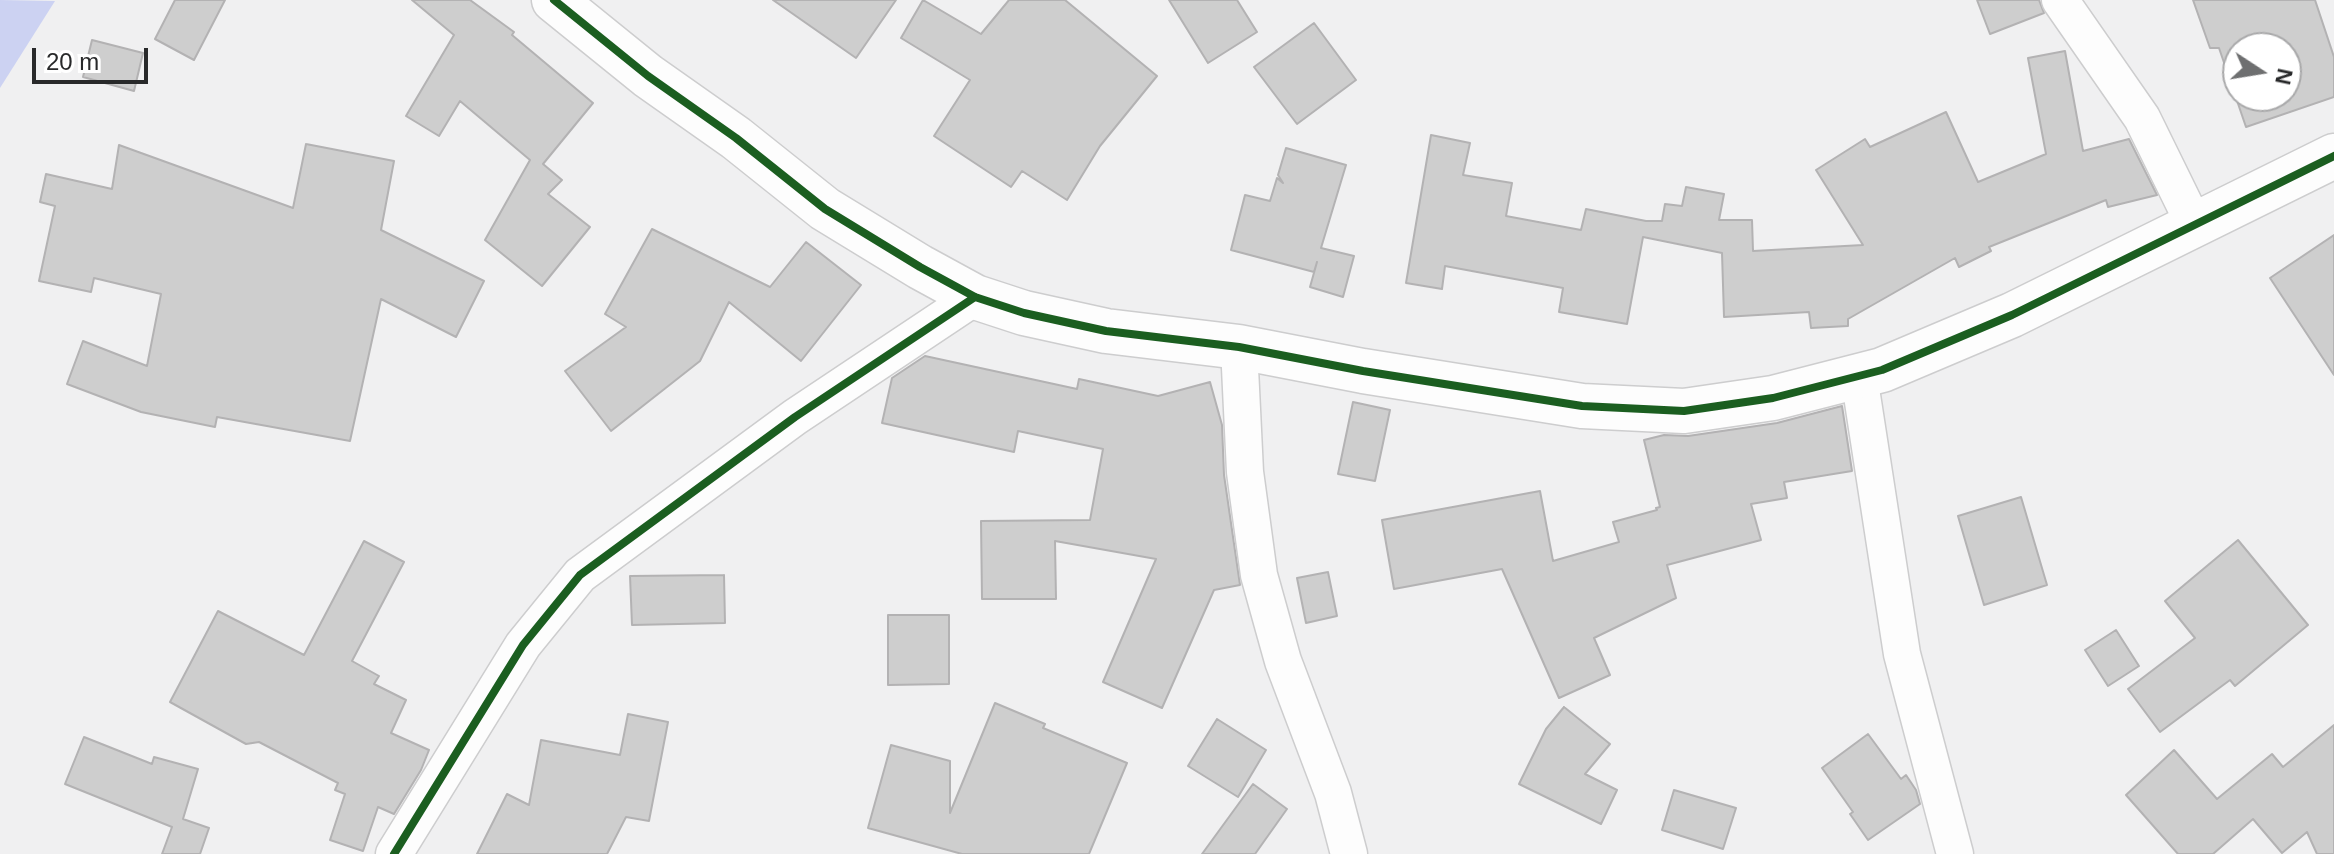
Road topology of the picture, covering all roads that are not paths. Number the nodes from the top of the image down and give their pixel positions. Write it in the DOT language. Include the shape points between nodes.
graph roads {
  1 [pos="554,0"];
  2 [pos="2060,0"];
  3 [pos="2334,156"];
  4 [pos="2195,226"];
  5 [pos="975,297"];
  6 [pos="1239,347"];
  7 [pos="1859,376"];
  8 [pos="394,854"];
  9 [pos="1349,854"];
  10 [pos="1955,854"];
  1 -- 5 [label="street" via="825,209"];
  2 -- 4 [label="street" via="2142,118"];
  3 -- 4 [label="street"];
  4 -- 7 [label="street" via="2012,315"];
  5 -- 6 [label="street" via="1106,331"];
  5 -- 8 [label="street" via="795,417 580,575 523,645"];
  6 -- 7 [label="street" via="1421,381 1611,408 1684,411 1773,398"];
  6 -- 9 [label="street" via="1245,472 1259,575"];
  7 -- 10 [label="street" via="1902,654"];
}
